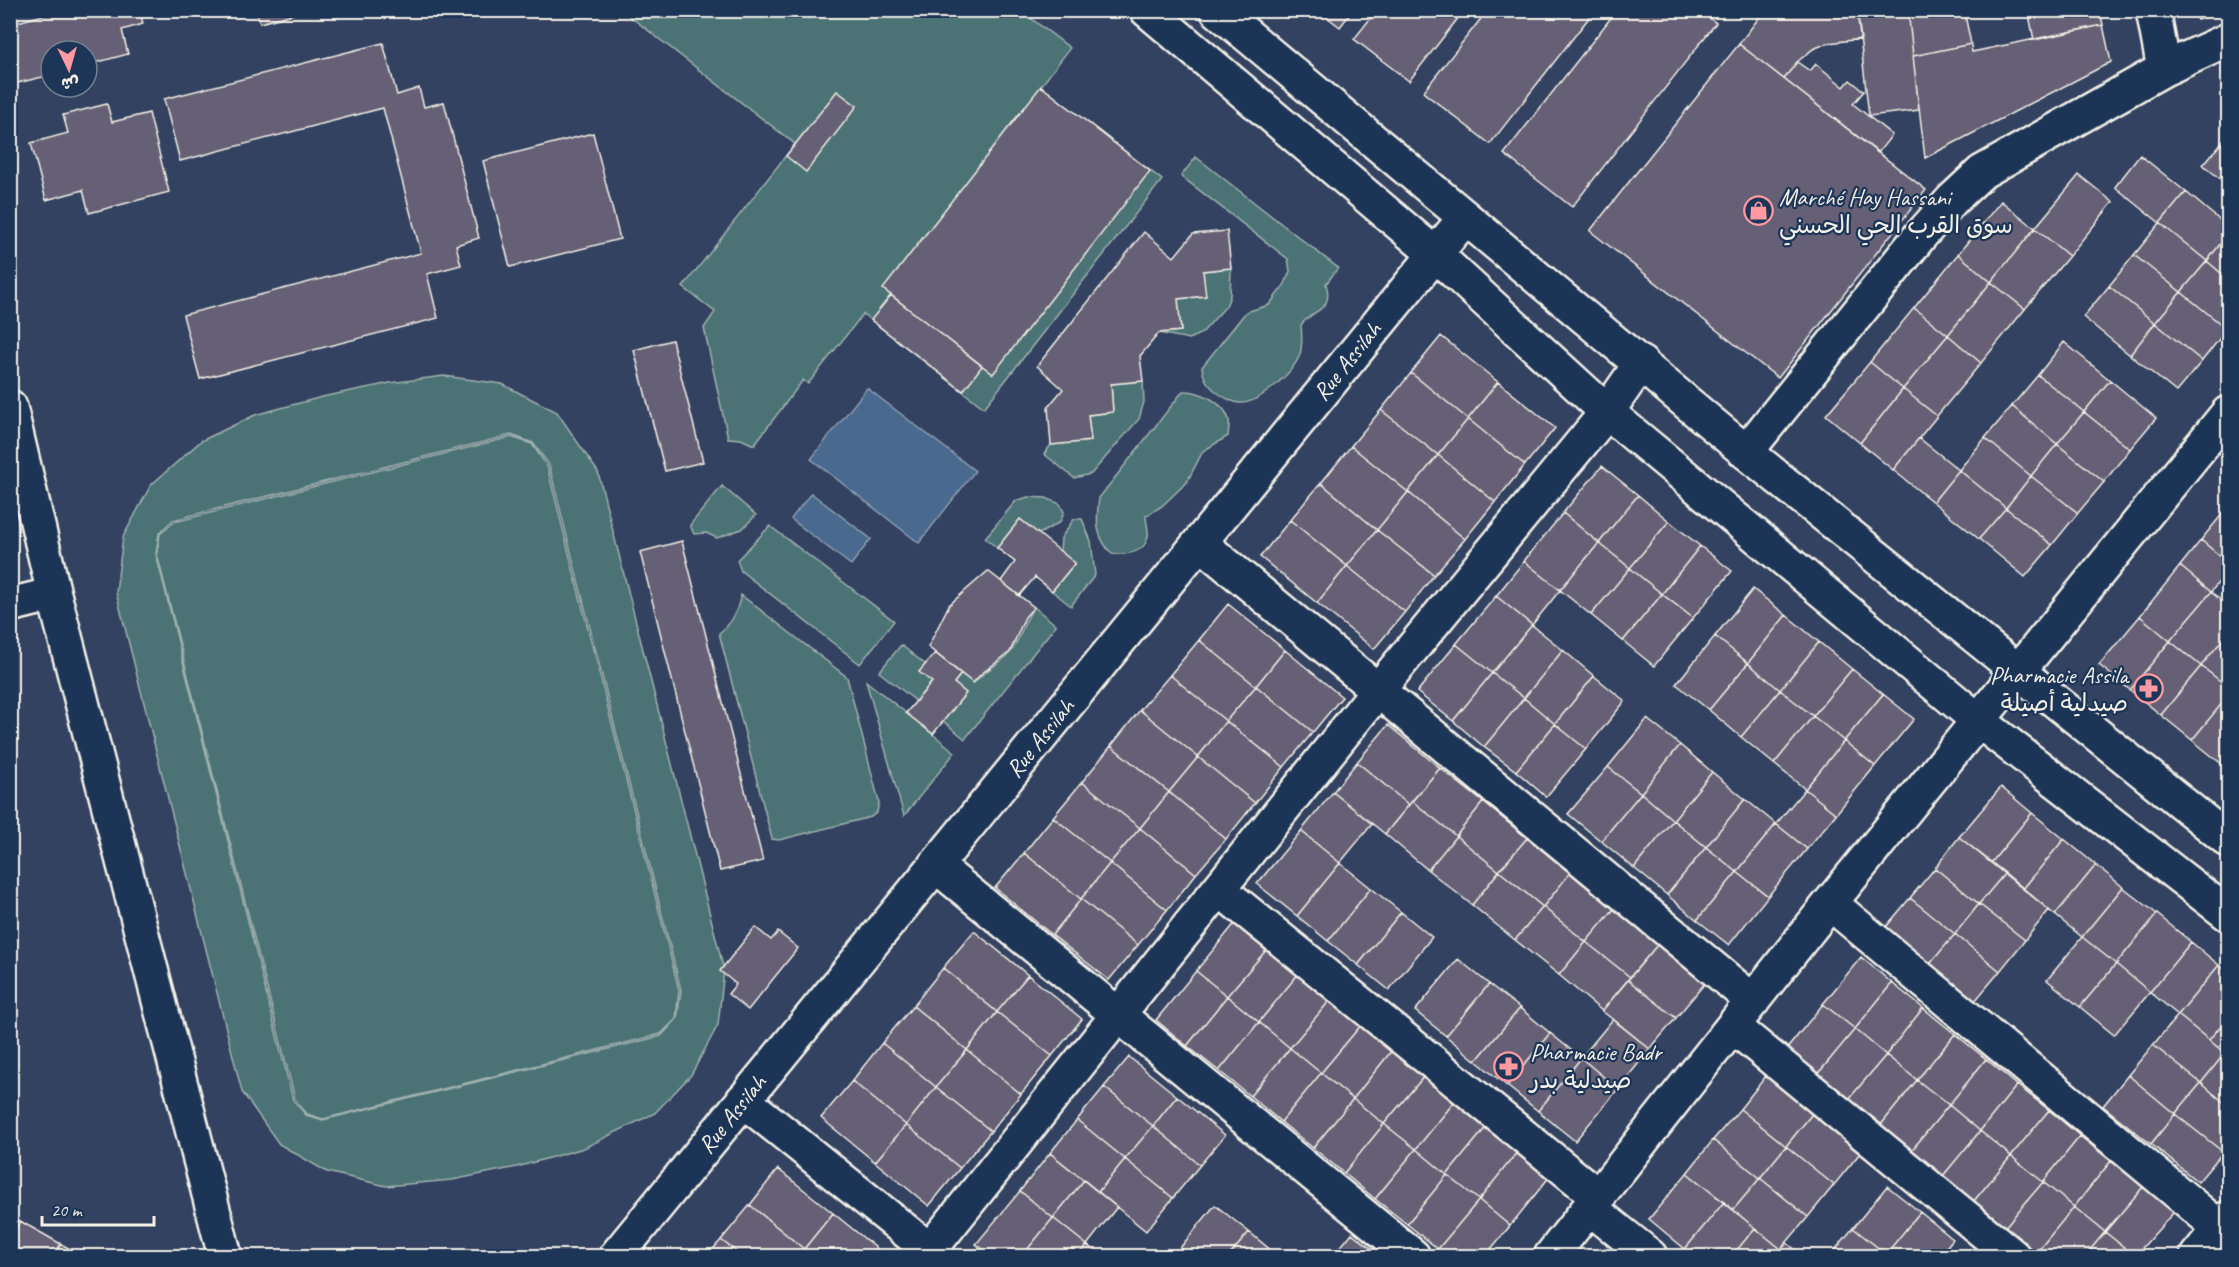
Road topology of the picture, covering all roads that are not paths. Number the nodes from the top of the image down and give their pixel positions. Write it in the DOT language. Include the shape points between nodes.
graph roads {
  1 [pos="1148,10"];
  2 [pos="1217,10"];
  3 [pos="2153,10"];
  4 [pos="2229,40"];
  5 [pos="2164,69"];
  6 [pos="1464,219"];
  7 [pos="1435,254"];
  8 [pos="1641,363"];
  9 [pos="10,407"];
  10 [pos="1607,412"];
  11 [pos="2229,413"];
  12 [pos="1746,452"];
  13 [pos="1200,543"];
  14 [pos="54,594"];
  15 [pos="10,605"];
  16 [pos="2018,671"];
  17 [pos="1378,690"];
  18 [pos="1979,721"];
  19 [pos="2229,840"];
  20 [pos="935,866"];
  21 [pos="1219,890"];
  22 [pos="1830,903"];
  23 [pos="2229,914"];
  24 [pos="1753,1001"];
  25 [pos="1118,1017"];
  26 [pos="1734,1027"];
  27 [pos="743,1100"];
  28 [pos="1594,1202"];
  29 [pos="2224,1223"];
  30 [pos="931,1255"];
  31 [pos="225,1257"];
  32 [pos="616,1257"];
  33 [pos="1413,1257"];
  34 [pos="1551,1257"];
  35 [pos="1650,1257"];
  36 [pos="2013,1257"];
  37 [pos="2196,1257"];
  1 -- 7 [label="street"];
  2 -- 6 [label="street"];
  3 -- 5 [label="street"];
  4 -- 5 [label="street"];
  5 -- 12 [label="street" via="1982,172 1920,236"];
  6 -- 7 [label="street, Rue Assilah"];
  6 -- 8 [label="street"];
  7 -- 10 [label="street"];
  7 -- 13 [label="street, Rue Assilah"];
  8 -- 10 [label="street"];
  8 -- 12 [label="street"];
  9 -- 14 [label="street"];
  10 -- 17 [label="street"];
  10 -- 18 [label="street"];
  11 -- 16 [label="street"];
  12 -- 16 [label="street"];
  13 -- 17 [label="street"];
  13 -- 20 [label="street, Rue Assilah"];
  14 -- 15 [label="street"];
  14 -- 31 [label="street"];
  16 -- 18 [label="street"];
  16 -- 19 [label="street"];
  17 -- 21 [label="street"];
  17 -- 24 [label="street"];
  18 -- 22 [label="street"];
  18 -- 23 [label="street"];
  20 -- 25 [label="street"];
  20 -- 27 [label="street, Rue Assilah"];
  21 -- 25 [label="street"];
  21 -- 28 [label="street"];
  22 -- 24 [label="street"];
  22 -- 29 [label="street"];
  24 -- 26 [label="street"];
  25 -- 30 [label="street"];
  25 -- 33 [label="street"];
  26 -- 28 [label="street"];
  26 -- 36 [label="street"];
  27 -- 30 [label="street"];
  27 -- 32 [label="street, Rue Assilah"];
  28 -- 34 [label="street"];
  28 -- 35 [label="street"];
  29 -- 37 [label="street"];
}
